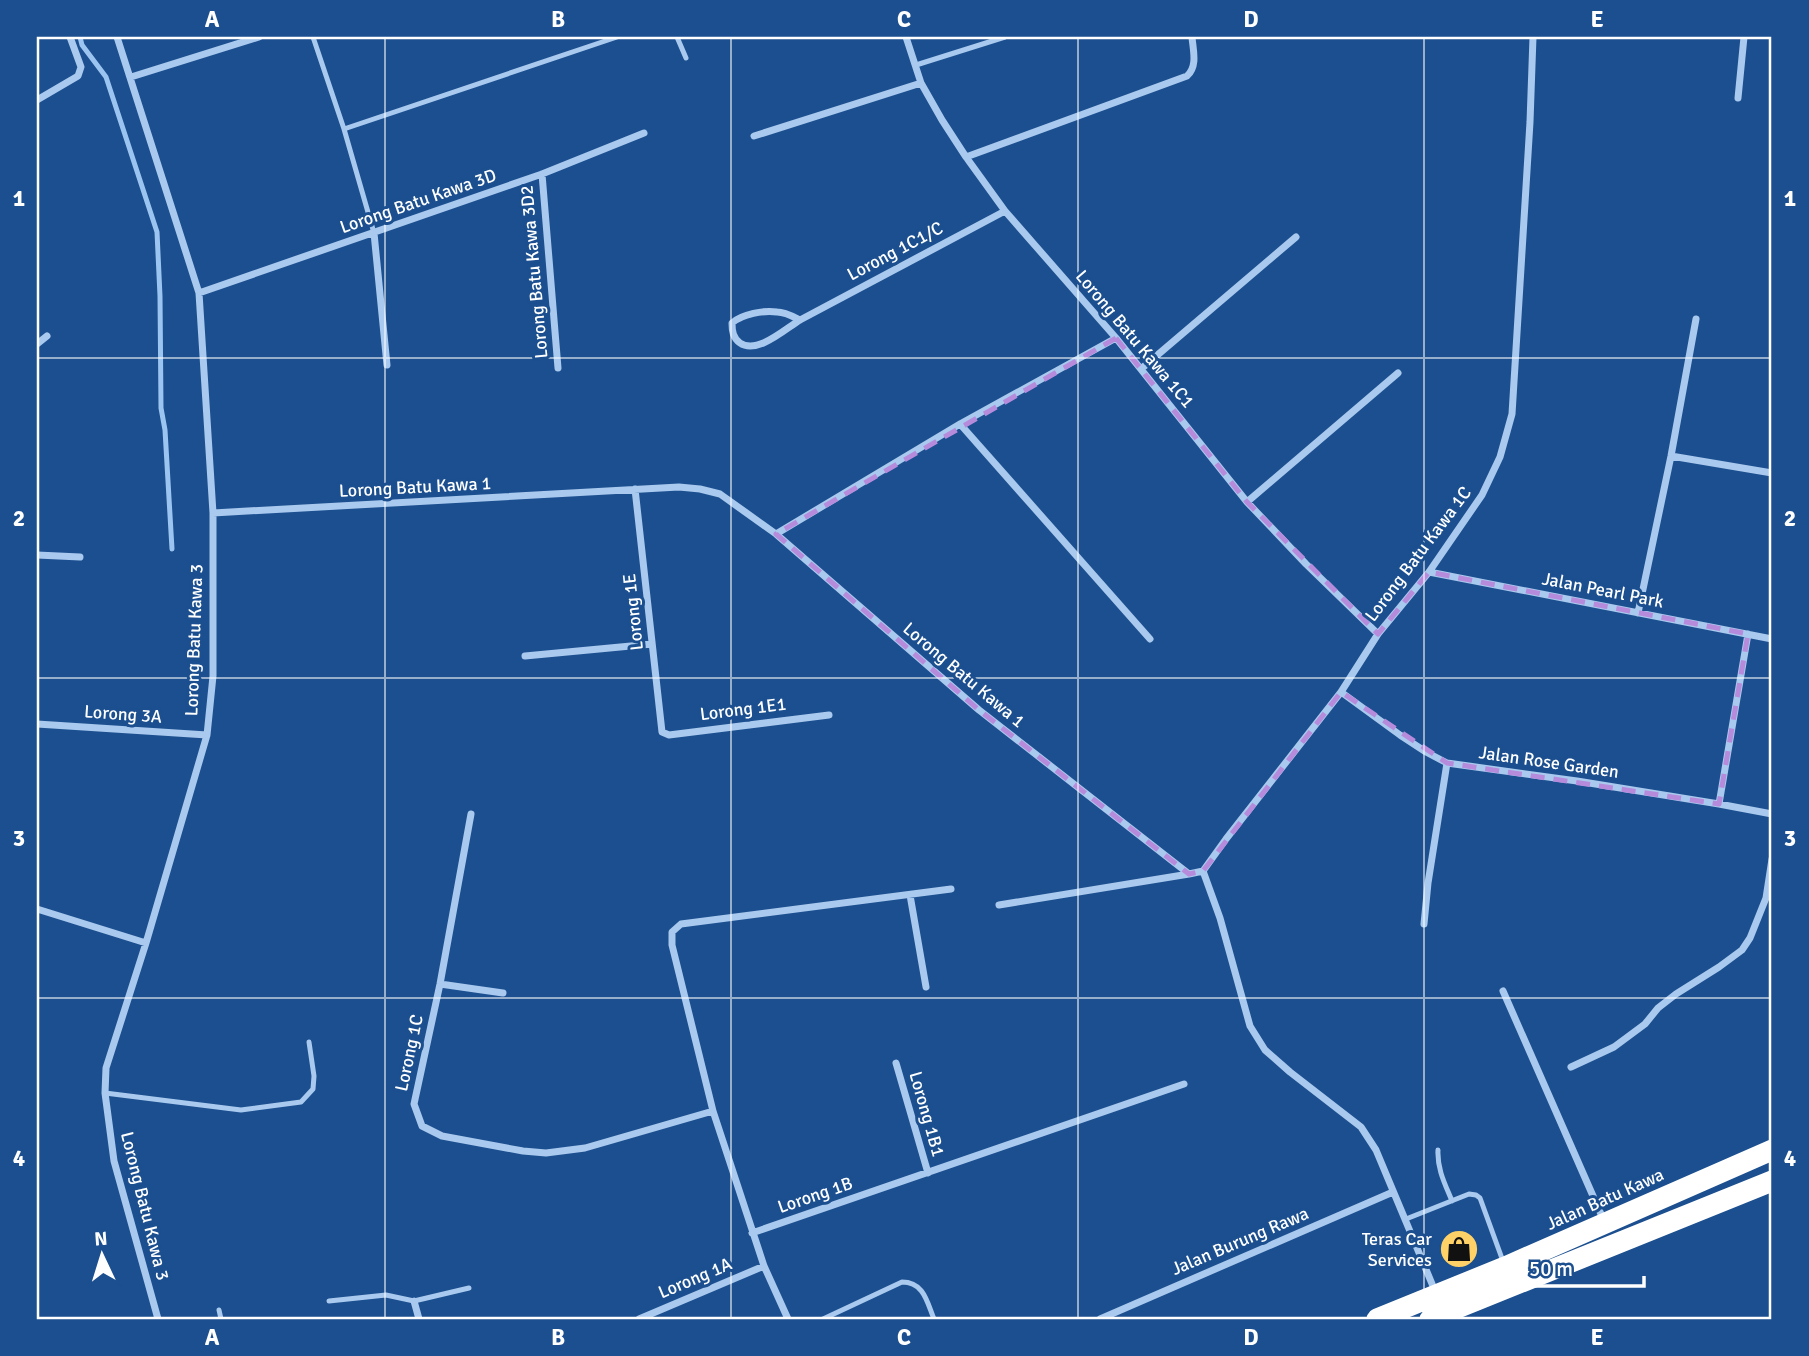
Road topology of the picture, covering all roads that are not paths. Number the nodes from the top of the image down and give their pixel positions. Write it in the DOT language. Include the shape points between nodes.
graph roads {
  1 [pos="71,37"];
  2 [pos="117,37"];
  3 [pos="259,37"];
  4 [pos="313,37"];
  5 [pos="617,37"];
  6 [pos="677,37"];
  7 [pos="906,37"];
  8 [pos="1006,37"];
  9 [pos="1192,37"];
  10 [pos="1533,37"];
  11 [pos="1744,37"];
  12 [pos="686,58"];
  13 [pos="916,65"];
  14 [pos="131,77"];
  15 [pos="921,83"];
  16 [pos="1738,97"];
  17 [pos="37,100"];
  18 [pos="344,129"];
  19 [pos="644,133"];
  20 [pos="754,136"];
  21 [pos="966,157"];
  22 [pos="542,174"];
  23 [pos="1006,211"];
  24 [pos="374,233"];
  25 [pos="1296,237"];
  26 [pos="200,293"];
  27 [pos="1696,318"];
  28 [pos="800,320"];
  29 [pos="47,336"];
  30 [pos="1116,338"];
  31 [pos="37,344"];
  32 [pos="387,365"];
  33 [pos="558,368"];
  34 [pos="1141,369"];
  35 [pos="1398,373"];
  36 [pos="960,424"];
  37 [pos="1671,456"];
  38 [pos="1772,472"];
  39 [pos="635,489"];
  40 [pos="1247,502"];
  41 [pos="212,513"];
  42 [pos="776,534"];
  43 [pos="37,555"];
  44 [pos="80,557"];
  45 [pos="1429,572"];
  46 [pos="1638,612"];
  47 [pos="1378,634"];
  48 [pos="1748,634"];
  49 [pos="1150,639"];
  50 [pos="1772,639"];
  51 [pos="652,644"];
  52 [pos="525,656"];
  53 [pos="1341,692"];
  54 [pos="830,715"];
  55 [pos="37,724"];
  56 [pos="662,732"];
  57 [pos="207,735"];
  58 [pos="1447,763"];
  59 [pos="1719,804"];
  60 [pos="471,814"];
  61 [pos="1772,814"];
  62 [pos="1772,859"];
  63 [pos="1203,871"];
  64 [pos="1189,874"];
  65 [pos="951,889"];
  66 [pos="911,895"];
  67 [pos="999,905"];
  68 [pos="37,909"];
  69 [pos="1424,924"];
  70 [pos="146,943"];
  71 [pos="440,984"];
  72 [pos="926,987"];
  73 [pos="1503,991"];
  74 [pos="503,993"];
  75 [pos="309,1042"];
  76 [pos="897,1063"];
  77 [pos="1571,1067"];
  78 [pos="1184,1084"];
  79 [pos="105,1093"];
  80 [pos="713,1111"];
  81 [pos="1438,1150"];
  82 [pos="1772,1150"];
  83 [pos="928,1173"];
  84 [pos="1772,1181"];
  85 [pos="1393,1192"];
  86 [pos="1452,1201"];
  87 [pos="1406,1219"];
  88 [pos="1605,1224"];
  89 [pos="752,1233"];
  90 [pos="764,1266"];
  91 [pos="1505,1267"];
  92 [pos="469,1288"];
  93 [pos="1437,1295"];
  94 [pos="329,1301"];
  95 [pos="414,1301"];
  96 [pos="219,1310"];
  97 [pos="158,1319"];
  98 [pos="221,1319"];
  99 [pos="419,1319"];
  100 [pos="639,1319"];
  101 [pos="788,1319"];
  102 [pos="823,1319"];
  103 [pos="934,1319"];
  104 [pos="1100,1319"];
  105 [pos="1377,1319"];
  106 [pos="1430,1319"];
  1 -- 17 [label="street" via="81,67 78,76"];
  2 -- 14 [label="street, Lorong Batu Kawa 3"];
  3 -- 14 [label="street"];
  4 -- 18 [label="lane"];
  5 -- 18 [label="lane"];
  6 -- 12 [label="lane"];
  7 -- 13 [label="street, Lorong Batu Kawa 1C1"];
  8 -- 13 [label="lane"];
  9 -- 21 [label="street" via="1195,65 1187,76"];
  10 -- 45 [label="street, Lorong Batu Kawa 1C" via="1512,415 1482,495"];
  11 -- 16 [label="street"];
  13 -- 15 [label="street, Lorong Batu Kawa 1C1"];
  14 -- 26 [label="street, Lorong Batu Kawa 3"];
  15 -- 20 [label="street"];
  15 -- 21 [label="street, Lorong Batu Kawa 1C1"];
  18 -- 24 [label="lane"];
  19 -- 22 [label="street, Lorong Batu Kawa 3D"];
  21 -- 23 [label="street, Lorong Batu Kawa 1C1"];
  22 -- 24 [label="street, Lorong Batu Kawa 3D"];
  22 -- 33 [label="street, Lorong Batu Kawa 3D2"];
  23 -- 28 [label="street, Lorong 1C1/C"];
  23 -- 30 [label="street, Lorong Batu Kawa 1C1"];
  24 -- 26 [label="street, Lorong Batu Kawa 3D"];
  24 -- 32 [label="street"];
  25 -- 34 [label="street"];
  26 -- 41 [label="street, Lorong Batu Kawa 3"];
  27 -- 37 [label="street"];
  28 -- 28 [label="street, Lorong 1C1/C" via="778,312 759,313 736,319 732,330 734,337 749,347"];
  29 -- 31 [label="street"];
  30 -- 34 [label="street, Lorong Batu Kawa 1C1"];
  30 -- 36 [label="street"];
  34 -- 40 [label="street, Lorong Batu Kawa 1C1"];
  35 -- 40 [label="street"];
  36 -- 42 [label="street"];
  36 -- 49 [label="street"];
  37 -- 38 [label="street"];
  37 -- 46 [label="street"];
  39 -- 41 [label="street, Lorong Batu Kawa 1"];
  39 -- 42 [label="street, Lorong Batu Kawa 1" via="690,488 720,494"];
  39 -- 51 [label="street, Lorong 1E"];
  40 -- 47 [label="street, Lorong Batu Kawa 1C1"];
  41 -- 57 [label="street, Lorong Batu Kawa 3" via="213,676"];
  42 -- 64 [label="street, Lorong Batu Kawa 1" via="979,710"];
  43 -- 44 [label="street"];
  45 -- 46 [label="street, Jalan Pearl Park"];
  45 -- 47 [label="street, Lorong Batu Kawa 1C"];
  46 -- 48 [label="street, Jalan Pearl Park"];
  47 -- 53 [label="street, Lorong Batu Kawa 1C"];
  48 -- 50 [label="street, Jalan Pearl Park"];
  48 -- 59 [label="street"];
  51 -- 52 [label="street"];
  51 -- 56 [label="street, Lorong 1E"];
  53 -- 58 [label="street, Jalan Rose Garden"];
  53 -- 63 [label="street, Lorong Batu Kawa 1C"];
  54 -- 56 [label="street, Lorong 1E1" via="669,735"];
  55 -- 57 [label="street, Lorong 3A"];
  57 -- 70 [label="street, Lorong Batu Kawa 3"];
  58 -- 59 [label="street, Jalan Rose Garden"];
  58 -- 69 [label="street"];
  59 -- 61 [label="street, Jalan Rose Garden"];
  60 -- 71 [label="street, Lorong 1C"];
  62 -- 77 [label="street" via="1766,898 1742,950 1676,994 1614,1047"];
  63 -- 64 [label="street"];
  63 -- 85 [label="street" via="1251,1026 1265,1050 1361,1127"];
  64 -- 67 [label="street"];
  65 -- 66 [label="street"];
  66 -- 72 [label="street"];
  66 -- 80 [label="street" via="681,924 672,932 671,945"];
  68 -- 70 [label="street"];
  70 -- 79 [label="street, Lorong Batu Kawa 3" via="106,1068"];
  71 -- 74 [label="street"];
  71 -- 80 [label="street, Lorong 1C" via="414,1104 422,1126 442,1136 545,1153 585,1148"];
  73 -- 88 [label="street"];
  75 -- 79 [label="lane" via="313,1089 301,1102 241,1110"];
  76 -- 83 [label="street, Lorong 1B1"];
  78 -- 83 [label="street, Lorong 1B"];
  79 -- 97 [label="street, Lorong Batu Kawa 3" via="114,1161"];
  80 -- 89 [label="street"];
  81 -- 86 [label="lane" via="1440,1173"];
  82 -- 88 [label="highway, Jalan Batu Kawa"];
  83 -- 89 [label="street, Lorong 1B"];
  84 -- 106 [label="highway"];
  85 -- 87 [label="street"];
  85 -- 104 [label="street, Jalan Burung Rawa"];
  86 -- 87 [label="lane"];
  86 -- 91 [label="lane" via="1469,1194 1480,1198"];
  87 -- 93 [label="street"];
  88 -- 91 [label="highway, Jalan Batu Kawa"];
  89 -- 90 [label="street"];
  90 -- 100 [label="street, Lorong 1A"];
  90 -- 101 [label="street"];
  91 -- 93 [label="highway, Jalan Batu Kawa"];
  92 -- 95 [label="lane"];
  93 -- 105 [label="highway, Jalan Batu Kawa"];
  94 -- 95 [label="lane" via="386,1295"];
  95 -- 99 [label="street"];
  96 -- 98 [label="lane"];
  102 -- 103 [label="lane" via="902,1282 921,1288"];
}
